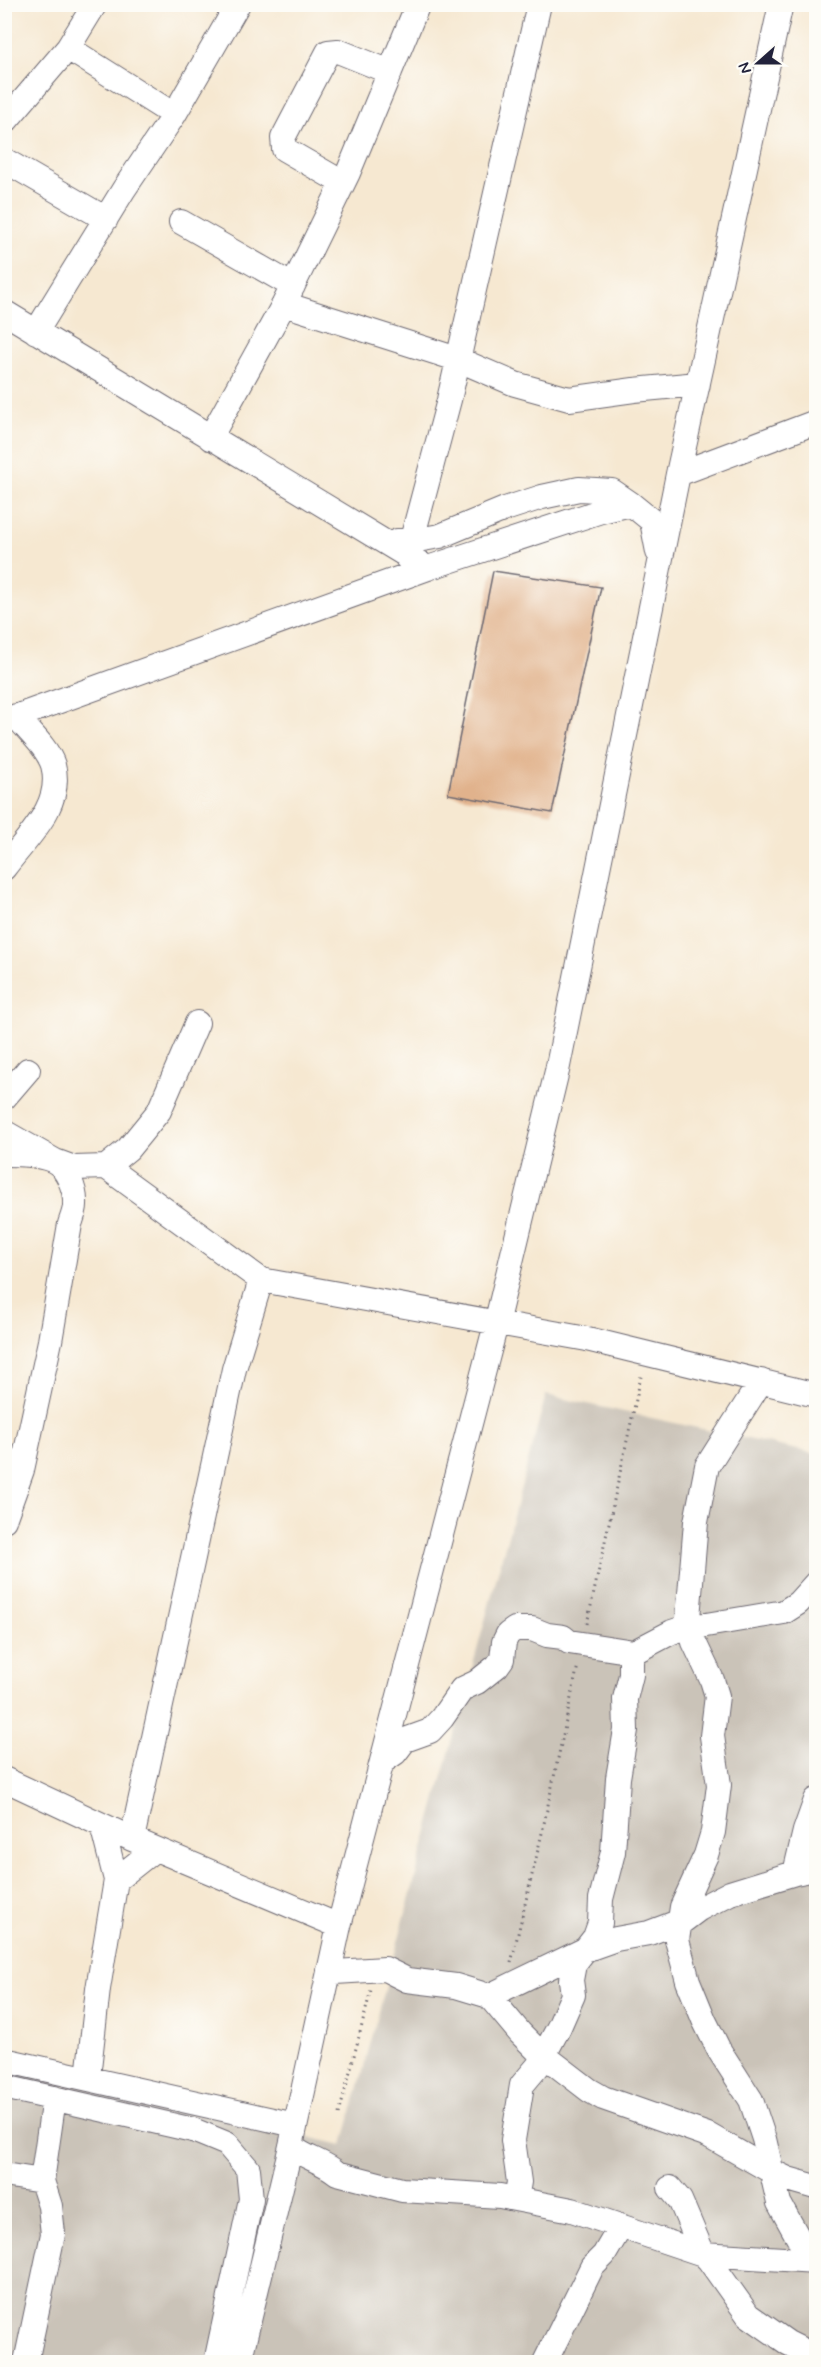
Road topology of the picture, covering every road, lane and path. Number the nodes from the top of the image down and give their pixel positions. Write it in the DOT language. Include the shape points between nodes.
graph roads {
  1 [pos="95,4"];
  2 [pos="418,4"];
  3 [pos="539,4"];
  4 [pos="781,4"];
  5 [pos="230,7"];
  6 [pos="68,48"];
  7 [pos="390,72"];
  8 [pos="174,115"];
  9 [pos="4,123"];
  10 [pos="4,160"];
  11 [pos="343,183"];
  12 [pos="106,219"];
  13 [pos="181,222"];
  14 [pos="288,295"];
  15 [pos="4,312"];
  16 [pos="36,332"];
  17 [pos="457,359"];
  18 [pos="698,384"];
  19 [pos="816,422"];
  20 [pos="210,438"];
  21 [pos="678,474"];
  22 [pos="631,504"];
  23 [pos="416,556"];
  24 [pos="660,563"];
  25 [pos="10,718"];
  26 [pos="4,868"];
  27 [pos="197,1023"];
  28 [pos="27,1070"];
  29 [pos="4,1098"];
  30 [pos="4,1132"];
  31 [pos="4,1154"];
  32 [pos="54,1161"];
  33 [pos="106,1167"];
  34 [pos="261,1280"];
  35 [pos="496,1323"];
  36 [pos="646,1353"];
  37 [pos="761,1381"];
  38 [pos="816,1395"];
  39 [pos="4,1520"];
  40 [pos="816,1583"];
  41 [pos="690,1626"];
  42 [pos="585,1634"];
  43 [pos="634,1652"];
  44 [pos="580,1657"];
  45 [pos="382,1762"];
  46 [pos="4,1779"];
  47 [pos="816,1800"];
  48 [pos="102,1825"];
  49 [pos="132,1839"];
  50 [pos="155,1849"];
  51 [pos="806,1871"];
  52 [pos="116,1880"];
  53 [pos="679,1924"];
  54 [pos="339,1926"];
  55 [pos="582,1951"];
  56 [pos="377,1968"];
  57 [pos="329,1970"];
  58 [pos="497,1992"];
  59 [pos="543,2056"];
  60 [pos="4,2060"];
  61 [pos="88,2077"];
  62 [pos="4,2088"];
  63 [pos="54,2098"];
  64 [pos="339,2114"];
  65 [pos="293,2135"];
  66 [pos="771,2171"];
  67 [pos="4,2175"];
  68 [pos="42,2181"];
  69 [pos="816,2187"];
  70 [pos="670,2188"];
  71 [pos="516,2199"];
  72 [pos="621,2226"];
  73 [pos="703,2254"];
  74 [pos="816,2254"];
  75 [pos="816,2261"];
  76 [pos="816,2357"];
  77 [pos="26,2362"];
  78 [pos="216,2362"];
  79 [pos="239,2362"];
  80 [pos="545,2362"];
  1 -- 6 [label="street"];
  2 -- 7 [label="street"];
  3 -- 17 [label="street"];
  4 -- 18 [label="street"];
  5 -- 8 [label="street"];
  6 -- 8 [label="street"];
  6 -- 9 [label="street"];
  7 -- 11 [label="street"];
  7 -- 11 [label="street" via="338,51 328,52 283,138 284,149"];
  8 -- 12 [label="street"];
  10 -- 12 [label="street"];
  11 -- 14 [label="street"];
  12 -- 16 [label="street"];
  13 -- 14 [label="street"];
  14 -- 17 [label="street"];
  14 -- 20 [label="street"];
  15 -- 16 [label="street"];
  16 -- 20 [label="street"];
  17 -- 18 [label="street" via="515,384 569,399"];
  17 -- 23 [label="street"];
  18 -- 21 [label="street"];
  19 -- 21 [label="street"];
  20 -- 23 [label="street" via="378,540"];
  21 -- 24 [label="street"];
  22 -- 23 [label="street"];
  22 -- 23 [label="street" via="612,491 579,489 542,496 440,536"];
  22 -- 24 [label="street" via="652,521"];
  23 -- 25 [label="street"];
  24 -- 35 [label="street" via="557,1071"];
  25 -- 26 [label="street" via="42,747 52,764 55,784 51,806"];
  27 -- 33 [label="street" via="159,1111 128,1149"];
  28 -- 29 [label="street"];
  30 -- 32 [label="street"];
  31 -- 32 [label="street"];
  32 -- 33 [label="street" via="74,1168"];
  32 -- 39 [label="street" via="67,1174 74,1189 75,1207 22,1470"];
  33 -- 34 [label="street"];
  34 -- 35 [label="street"];
  34 -- 49 [label="street" via="234,1369"];
  35 -- 36 [label="street"];
  35 -- 45 [label="street"];
  36 -- 37 [label="street"];
  36 -- 42 [label="path"];
  37 -- 38 [label="street"];
  37 -- 41 [label="street" via="707,1466 695,1530 688,1602"];
  40 -- 41 [label="street" via="784,1612"];
  41 -- 43 [label="street"];
  41 -- 53 [label="street" via="717,1696 712,1736 719,1785 708,1847 685,1899"];
  43 -- 45 [label="street" via="569,1642 532,1629 515,1629 504,1642 497,1666 462,1689 430,1731 405,1740"];
  43 -- 55 [label="street" via="625,1699 626,1730 618,1778 614,1852 601,1899 598,1930"];
  44 -- 58 [label="path" via="542,1833"];
  45 -- 54 [label="street"];
  46 -- 48 [label="street"];
  47 -- 51 [label="street" via="805,1831"];
  48 -- 49 [label="street"];
  48 -- 52 [label="street"];
  49 -- 50 [label="street"];
  50 -- 52 [label="street"];
  50 -- 54 [label="street"];
  51 -- 53 [label="street" via="730,1893"];
  52 -- 61 [label="street"];
  53 -- 55 [label="street"];
  53 -- 66 [label="street" via="678,1940 688,1981 719,2050 751,2100"];
  54 -- 57 [label="street"];
  55 -- 58 [label="street"];
  55 -- 59 [label="street" via="574,1964 573,1995"];
  56 -- 57 [label="street"];
  56 -- 58 [label="street" via="406,1980"];
  56 -- 64 [label="path"];
  57 -- 65 [label="street"];
  58 -- 59 [label="street" via="525,2040"];
  59 -- 66 [label="street" via="603,2098 708,2135"];
  59 -- 71 [label="street" via="520,2092 513,2140 519,2182"];
  60 -- 61 [label="street"];
  61 -- 65 [label="street"];
  62 -- 63 [label="street"];
  63 -- 68 [label="street"];
  63 -- 78 [label="street" via="193,2130 227,2144 248,2169 250,2199"];
  65 -- 71 [label="street" via="301,2154 353,2179 402,2190"];
  65 -- 79 [label="street"];
  66 -- 69 [label="street"];
  66 -- 74 [label="street" via="787,2219 800,2241"];
  67 -- 68 [label="street"];
  68 -- 77 [label="street" via="53,2234"];
  70 -- 73 [label="street" via="680,2200"];
  71 -- 72 [label="street" via="572,2210"];
  72 -- 73 [label="street"];
  72 -- 80 [label="street" via="592,2267"];
  73 -- 75 [label="street"];
  73 -- 76 [label="street" via="748,2315"];
}
